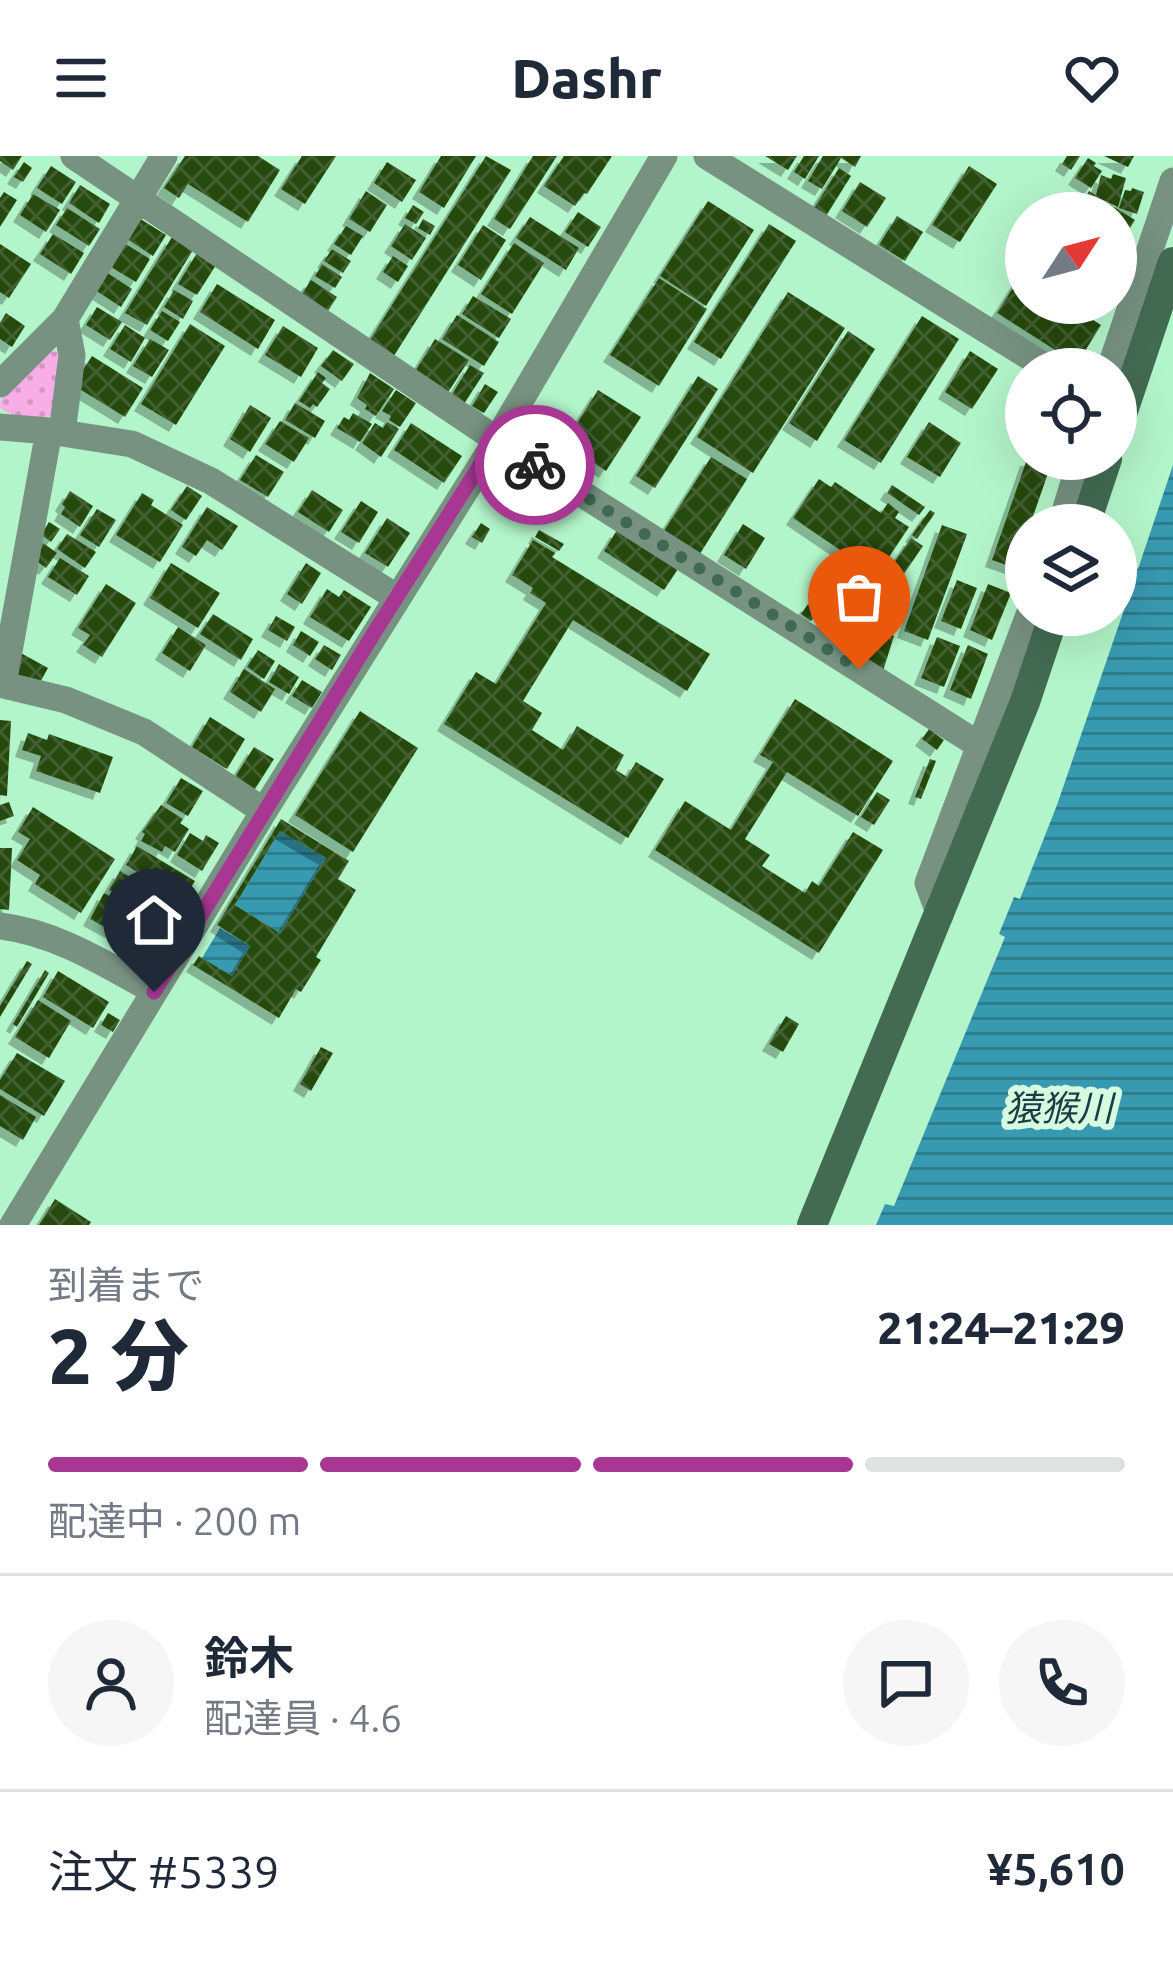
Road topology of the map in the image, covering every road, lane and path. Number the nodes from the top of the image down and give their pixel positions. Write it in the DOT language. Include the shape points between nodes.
graph roads {
  1 [pos="74,156"];
  2 [pos="164,156"];
  3 [pos="664,156"];
  4 [pos="707,156"];
  5 [pos="1173,181"];
  6 [pos="138,197"];
  7 [pos="1165,230"];
  8 [pos="1173,262"];
  9 [pos="65,319"];
  10 [pos="1015,348"];
  11 [pos="1118,348"];
  12 [pos="1137,369"];
  13 [pos="0,384"];
  14 [pos="0,428"];
  15 [pos="56,432"];
  16 [pos="496,440"];
  17 [pos="396,597"];
  18 [pos="1021,636"];
  19 [pos="1047,636"];
  20 [pos="2,684"];
  21 [pos="980,746"];
  22 [pos="264,811"];
  23 [pos="940,915"];
  24 [pos="0,926"];
  25 [pos="154,992"];
  26 [pos="14,1225"];
  27 [pos="812,1225"];
  1 -- 6 [label="street"];
  2 -- 6 [label="street"];
  3 -- 16 [label="street"];
  4 -- 10 [label="street"];
  5 -- 7 [label="street"];
  6 -- 9 [label="street"];
  6 -- 16 [label="street"];
  7 -- 11 [label="street"];
  8 -- 12 [label="street"];
  9 -- 13 [label="street"];
  9 -- 15 [label="street" via="72,355"];
  14 -- 15 [label="street"];
  15 -- 17 [label="street" via="132,444 211,481"];
  15 -- 20 [label="street"];
  16 -- 17 [label="street"];
  16 -- 21 [label="street"];
  17 -- 22 [label="street"];
  18 -- 21 [label="street"];
  19 -- 23 [label="street"];
  20 -- 22 [label="street" via="144,732"];
  21 -- 23 [label="street" via="928,883"];
  22 -- 25 [label="street"];
  23 -- 27 [label="street"];
  24 -- 25 [label="street" via="77,948"];
  25 -- 26 [label="street"];
}
